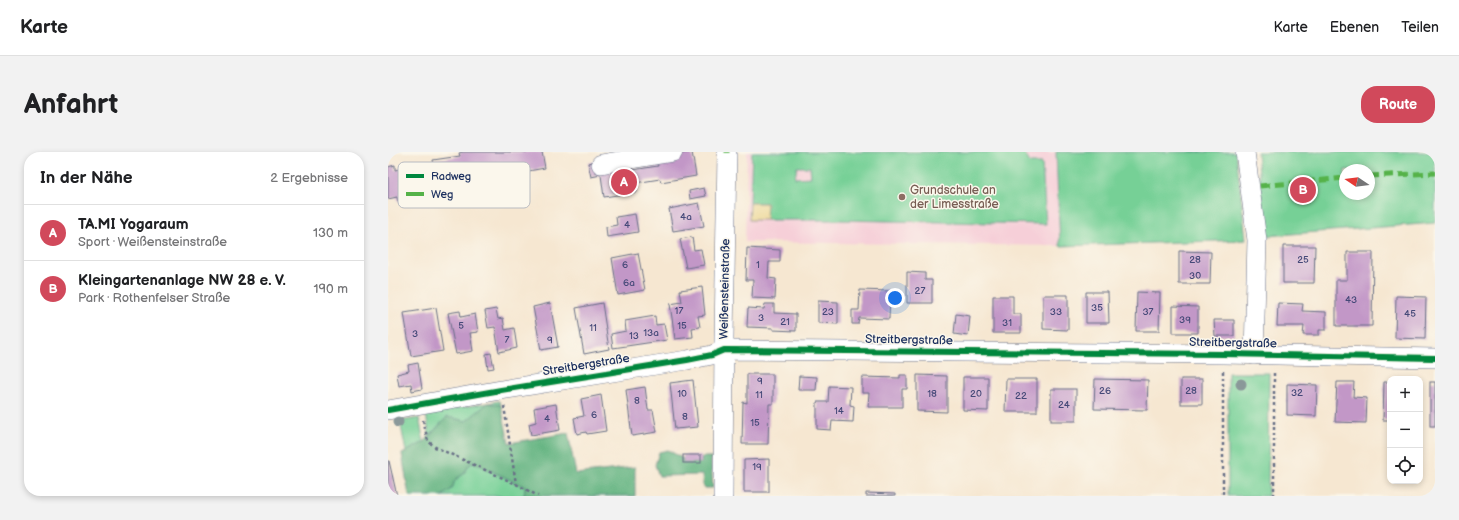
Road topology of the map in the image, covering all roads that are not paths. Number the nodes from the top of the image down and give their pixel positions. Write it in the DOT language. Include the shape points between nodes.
graph roads {
  1 [pos="673,152"];
  2 [pos="1245,152"];
  3 [pos="727,153"];
  4 [pos="600,164"];
  5 [pos="724,350"];
  6 [pos="1254,355"];
  7 [pos="1435,358"];
  8 [pos="388,410"];
  9 [pos="723,496"];
  1 -- 4 [label="street"];
  2 -- 6 [label="street" via="1257,240"];
  3 -- 5 [label="street, Weißensteinstraße"];
  5 -- 6 [label="street, Streitbergstraße"];
  5 -- 8 [label="street, Streitbergstraße" via="687,360"];
  5 -- 9 [label="street, Weißensteinstraße"];
  6 -- 7 [label="street, Streitbergstraße"];
}
